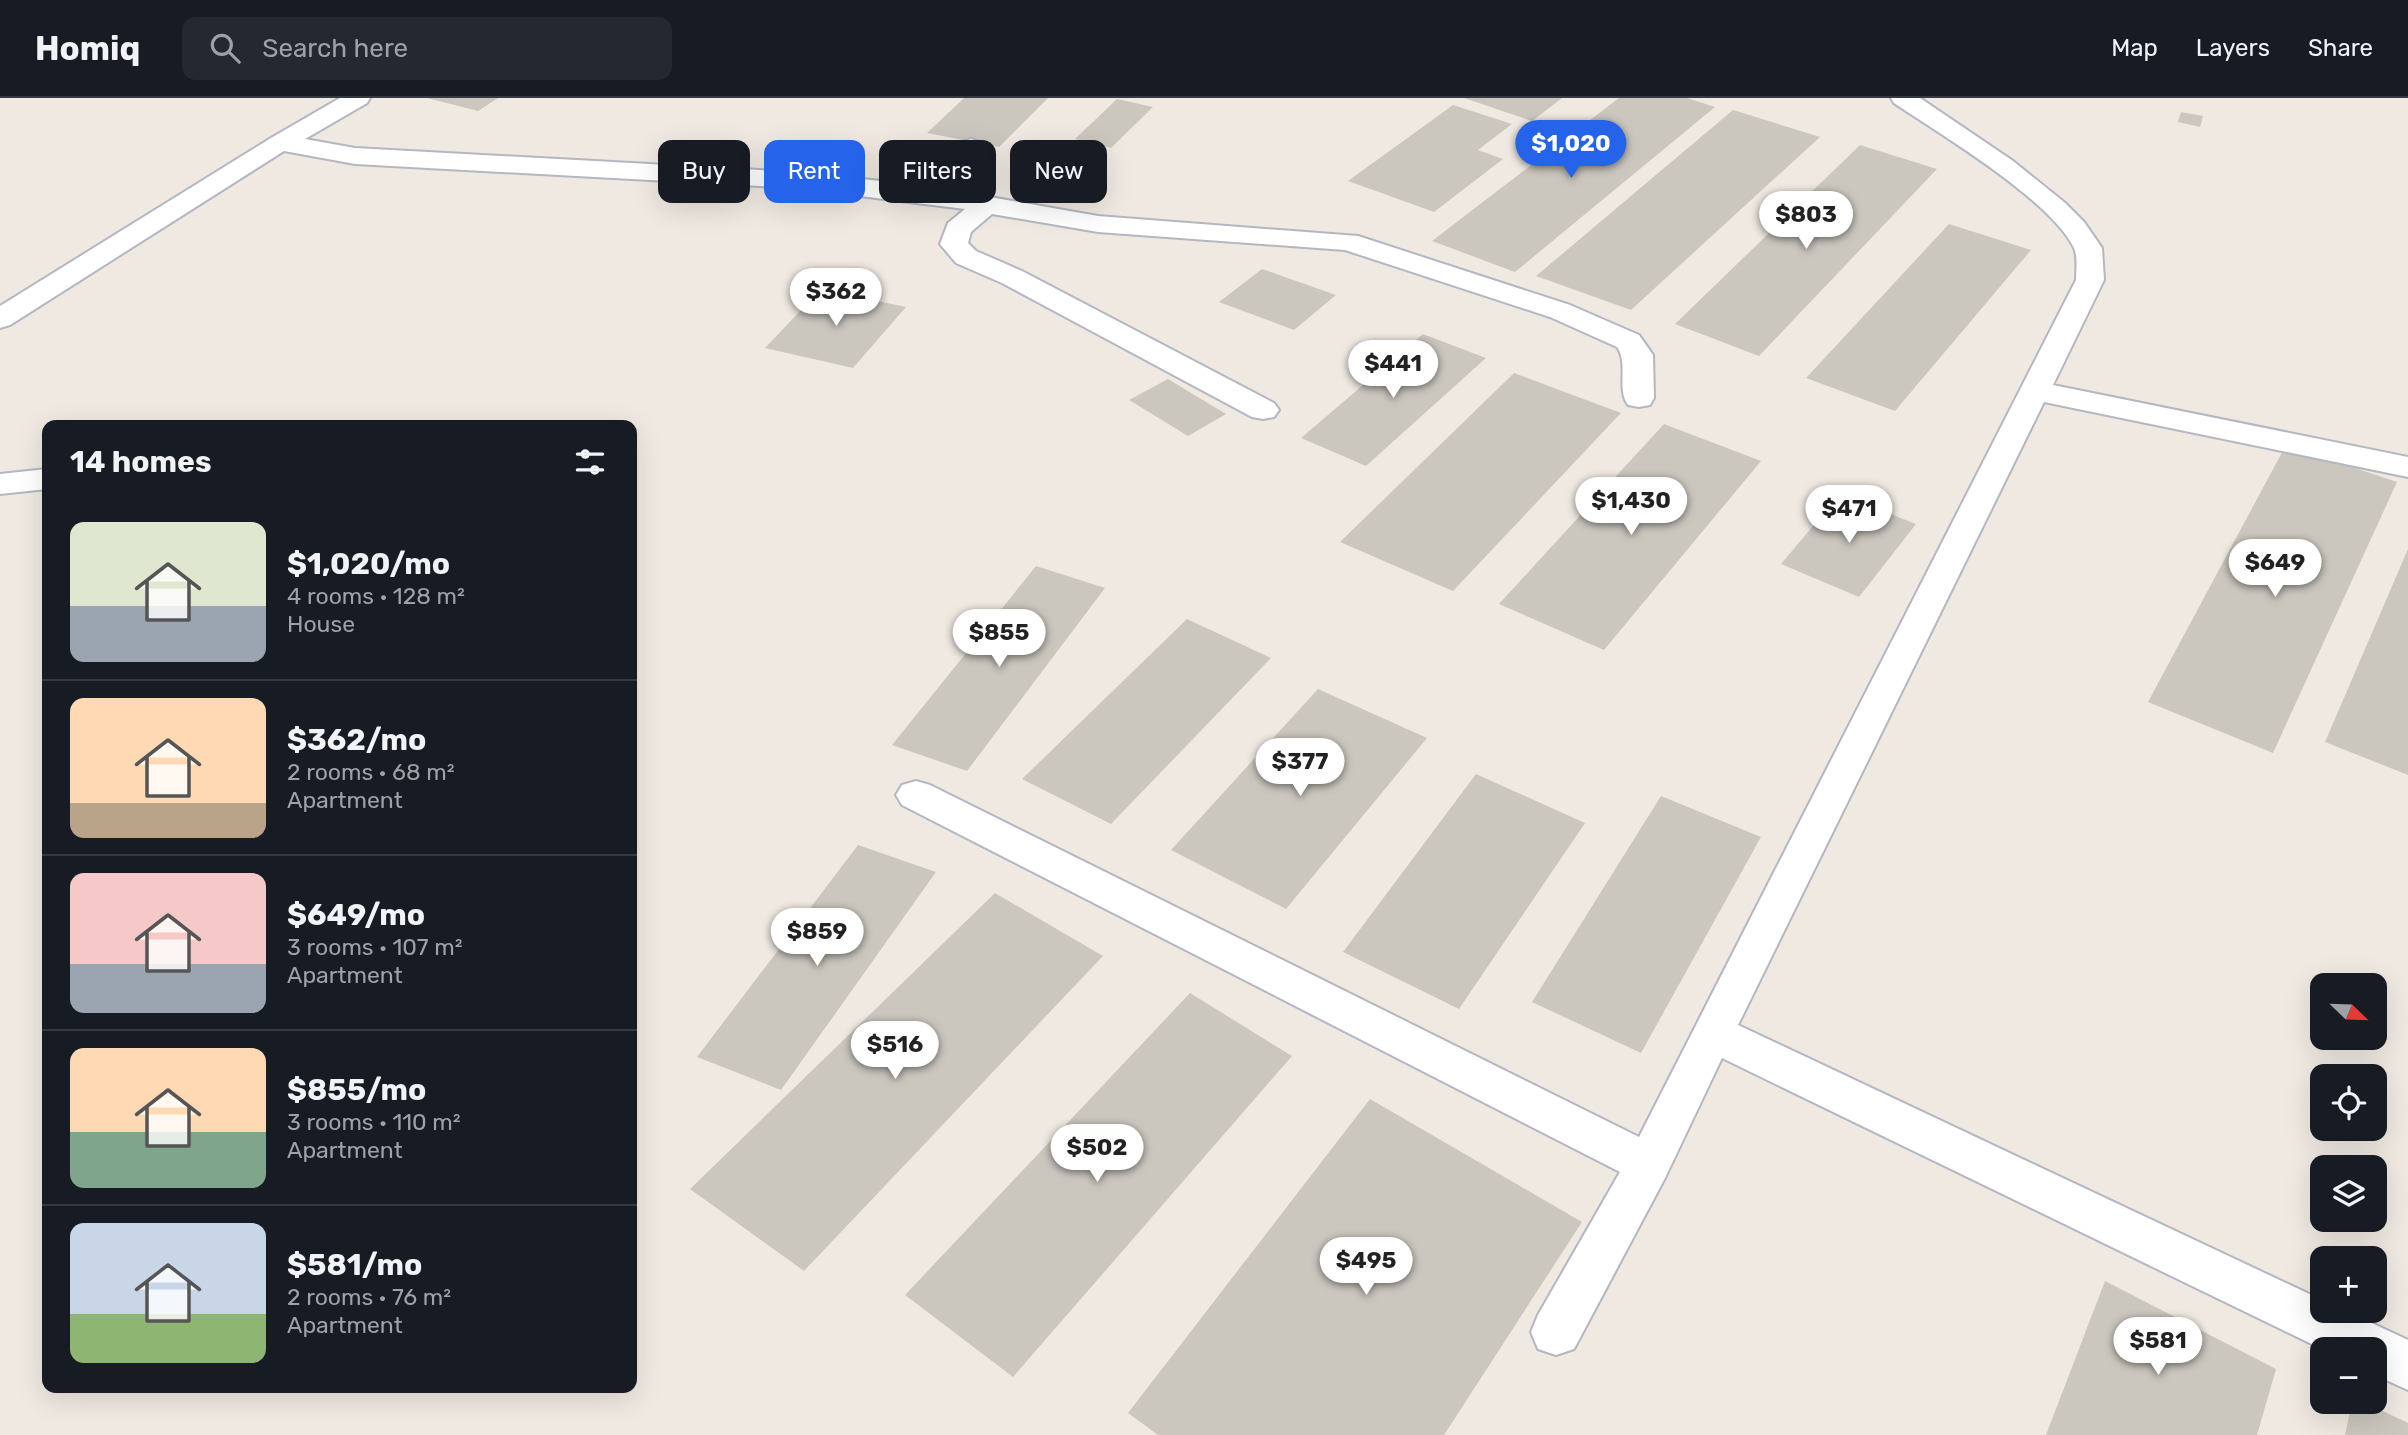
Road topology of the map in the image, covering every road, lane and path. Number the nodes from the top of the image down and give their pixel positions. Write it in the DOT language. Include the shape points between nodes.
graph roads {
  1 [pos="358,98"];
  2 [pos="1903,98"];
  3 [pos="280,143"];
  4 [pos="879,189"];
  5 [pos="981,203"];
  6 [pos="987,204"];
  7 [pos="0,319"];
  8 [pos="2035,391"];
  9 [pos="1639,398"];
  10 [pos="1263,410"];
  11 [pos="2408,467"];
  12 [pos="42,480"];
  13 [pos="0,484"];
  14 [pos="916,795"];
  15 [pos="1712,1033"];
  16 [pos="1648,1164"];
  17 [pos="1556,1332"];
  18 [pos="2349,1337"];
  19 [pos="2387,1356"];
  20 [pos="2408,1366"];
  1 -- 3 [label="street"];
  2 -- 8 [label="street" via="2039,193 2089,251 2090,281"];
  3 -- 4 [label="street" via="355,156 795,180"];
  3 -- 7 [label="street"];
  5 -- 6 [label="street"];
  6 -- 9 [label="street" via="1098,224 1348,242 1560,311 1628,341 1638,355"];
  6 -- 10 [label="street" via="958,229 954,244 966,257"];
  8 -- 11 [label="street"];
  8 -- 15 [label="street"];
  12 -- 13 [label="street"];
  14 -- 16 [label="street"];
  15 -- 16 [label="street"];
  15 -- 18 [label="street"];
  16 -- 17 [label="street"];
  19 -- 20 [label="street"];
}
